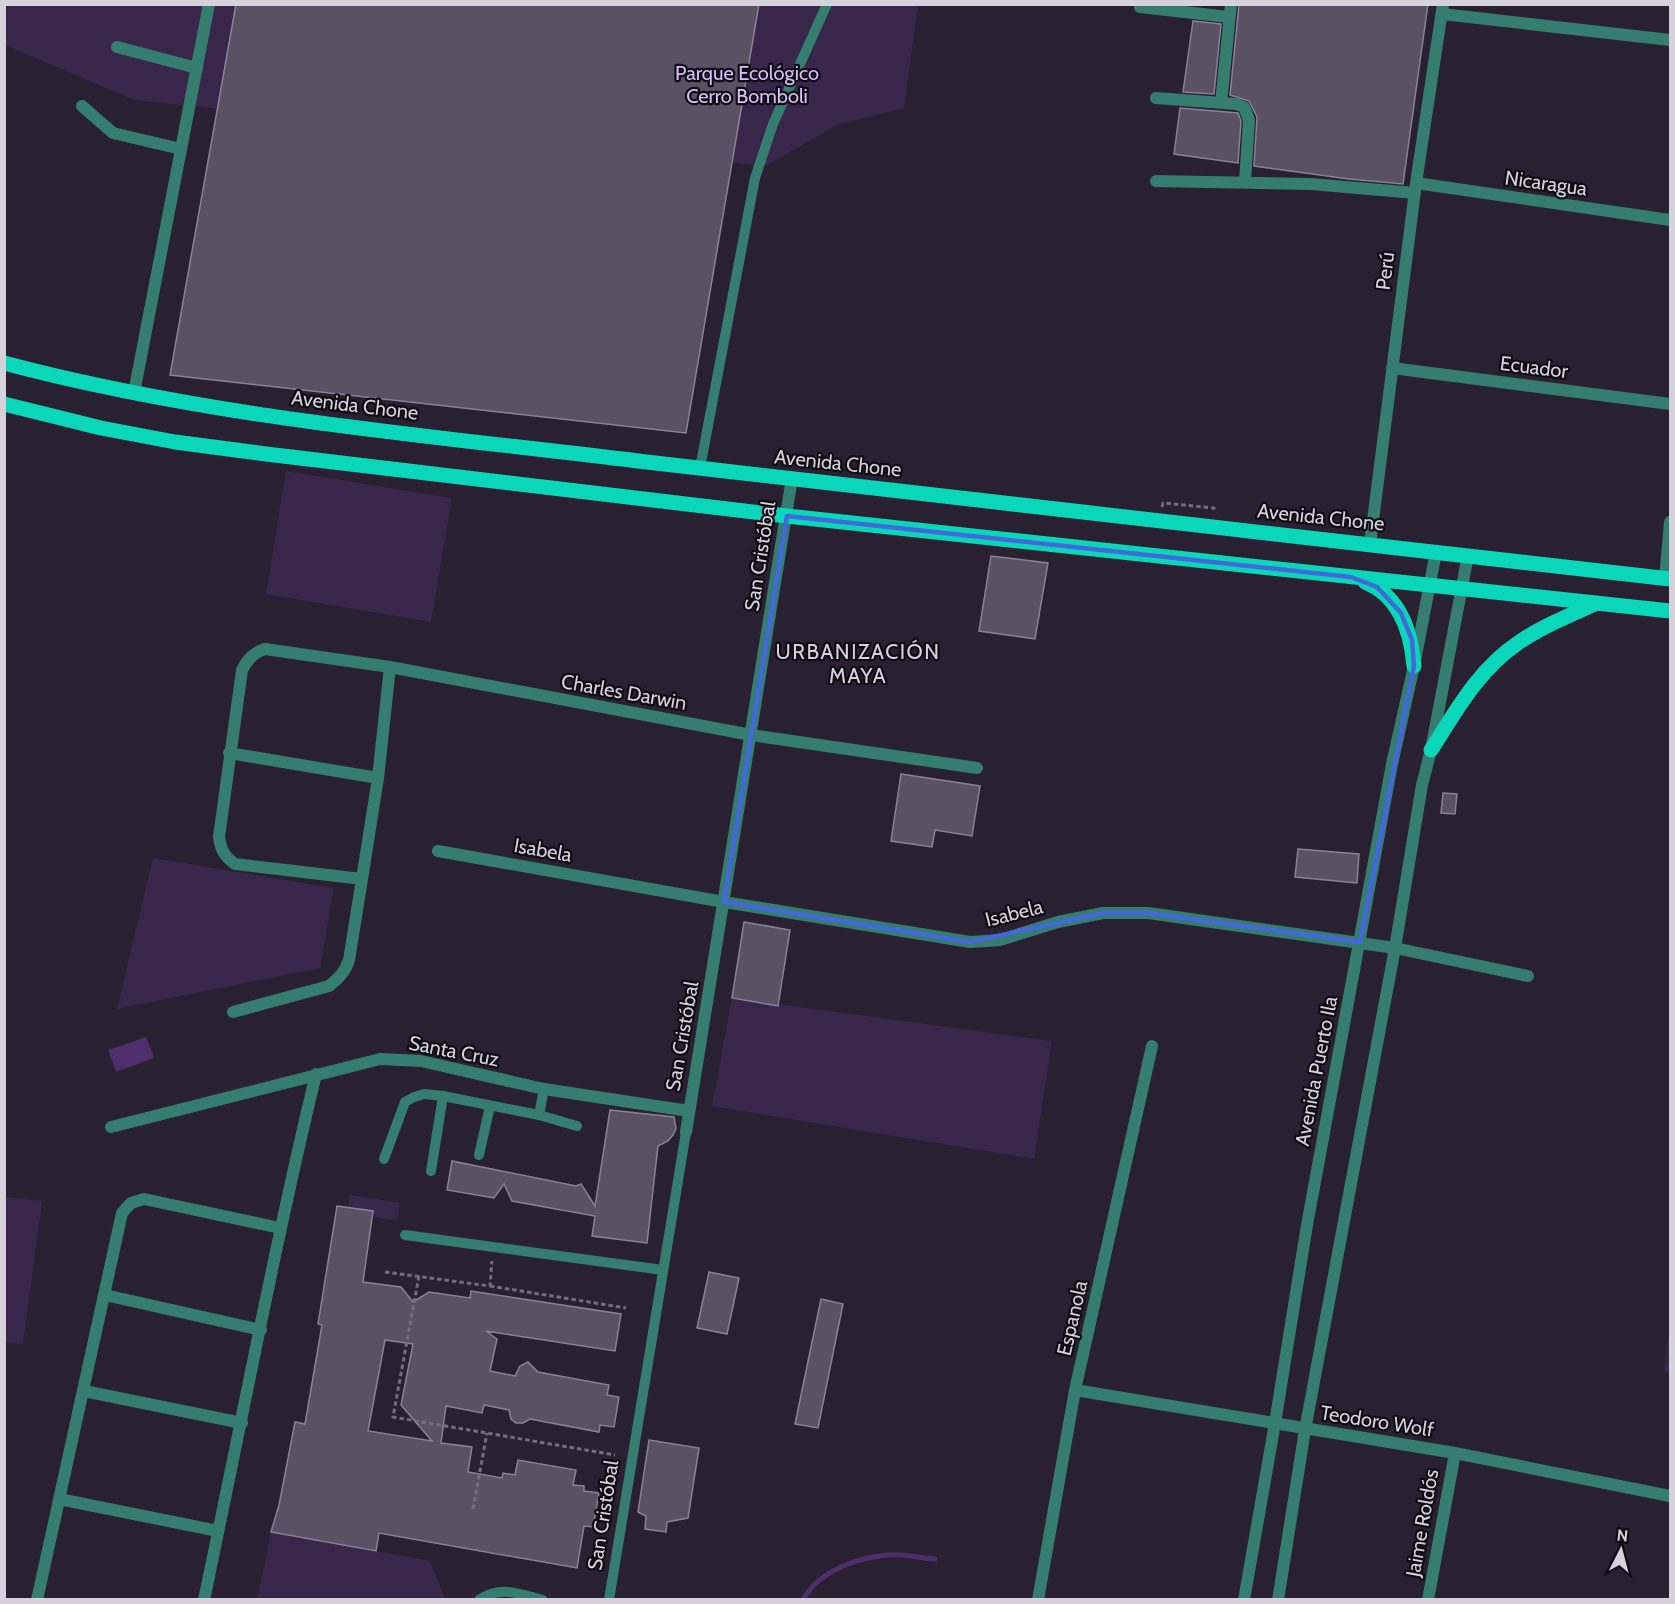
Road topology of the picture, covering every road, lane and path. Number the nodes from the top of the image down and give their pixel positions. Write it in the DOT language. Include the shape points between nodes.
graph roads {
  1 [pos="209,4"];
  2 [pos="827,4"];
  3 [pos="1140,7"];
  4 [pos="1442,9"];
  5 [pos="1230,11"];
  6 [pos="1671,40"];
  7 [pos="117,47"];
  8 [pos="197,68"];
  9 [pos="1156,98"];
  10 [pos="1221,103"];
  11 [pos="82,106"];
  12 [pos="181,149"];
  13 [pos="1156,181"];
  14 [pos="1245,182"];
  15 [pos="1415,188"];
  16 [pos="1671,220"];
  17 [pos="4,363"];
  18 [pos="1392,368"];
  19 [pos="134,393"];
  20 [pos="4,404"];
  21 [pos="1671,404"];
  22 [pos="700,468"];
  23 [pos="792,478"];
  24 [pos="787,516"];
  25 [pos="1671,522"];
  26 [pos="1370,544"];
  27 [pos="1436,552"];
  28 [pos="1468,555"];
  29 [pos="1351,577"];
  30 [pos="1668,578"];
  31 [pos="1428,585"];
  32 [pos="1461,589"];
  33 [pos="1597,603"];
  34 [pos="1671,611"];
  35 [pos="1414,666"];
  36 [pos="390,667"];
  37 [pos="751,735"];
  38 [pos="1431,750"];
  39 [pos="229,753"];
  40 [pos="977,768"];
  41 [pos="378,778"];
  42 [pos="438,851"];
  43 [pos="362,879"];
  44 [pos="724,902"];
  45 [pos="1360,942"];
  46 [pos="1395,948"];
  47 [pos="1528,976"];
  48 [pos="233,1012"];
  49 [pos="1152,1046"];
  50 [pos="316,1074"];
  51 [pos="544,1089"];
  52 [pos="443,1096"];
  53 [pos="490,1106"];
  54 [pos="689,1111"];
  55 [pos="539,1115"];
  56 [pos="577,1126"];
  57 [pos="111,1127"];
  58 [pos="686,1132"];
  59 [pos="479,1155"];
  60 [pos="384,1159"];
  61 [pos="431,1171"];
  62 [pos="280,1228"];
  63 [pos="405,1235"];
  64 [pos="494,1247"];
  65 [pos="663,1270"];
  66 [pos="385,1272"];
  67 [pos="419,1276"];
  68 [pos="490,1286"];
  69 [pos="105,1295"];
  70 [pos="626,1308"];
  71 [pos="261,1330"];
  72 [pos="1076,1390"];
  73 [pos="84,1391"];
  74 [pos="1275,1423"];
  75 [pos="242,1424"];
  76 [pos="1305,1430"];
  77 [pos="487,1433"];
  78 [pos="1455,1453"];
  79 [pos="615,1455"];
  80 [pos="1671,1496"];
  81 [pos="59,1499"];
  82 [pos="473,1509"];
  83 [pos="218,1531"];
  84 [pos="40,1599"];
  85 [pos="204,1599"];
  86 [pos="479,1599"];
  87 [pos="543,1599"];
  88 [pos="609,1599"];
  89 [pos="1038,1599"];
  90 [pos="1244,1599"];
  91 [pos="1278,1599"];
  92 [pos="1428,1599"];
  1 -- 8 [label="street"];
  2 -- 22 [label="lane" via="773,124 755,178"];
  3 -- 5 [label="street"];
  4 -- 6 [label="street"];
  4 -- 15 [label="street, Perú"];
  5 -- 10 [label="street"];
  7 -- 8 [label="street"];
  8 -- 12 [label="street"];
  9 -- 10 [label="street"];
  10 -- 14 [label="street" via="1240,105 1249,115"];
  11 -- 12 [label="street" via="113,133"];
  12 -- 19 [label="street"];
  13 -- 14 [label="street, Nicaragua"];
  14 -- 15 [label="street, Nicaragua"];
  15 -- 16 [label="street, Nicaragua"];
  15 -- 18 [label="street, Perú"];
  17 -- 19 [label="main road, Avenida Chone"];
  18 -- 21 [label="street, Ecuador"];
  18 -- 26 [label="street, Perú"];
  19 -- 22 [label="main road, Avenida Chone" via="291,419"];
  20 -- 24 [label="main road" via="175,442"];
  22 -- 23 [label="main road, Avenida Chone"];
  23 -- 24 [label="street, San Cristóbal"];
  23 -- 26 [label="main road, Avenida Chone"];
  24 -- 29 [label="main road"];
  24 -- 37 [label="street, San Cristóbal"];
  25 -- 30 [label="street"];
  26 -- 27 [label="main road, Avenida Chone"];
  27 -- 28 [label="main road, Avenida Chone"];
  27 -- 31 [label="street, Avenida Puerto Ila"];
  28 -- 30 [label="main road, Avenida Chone"];
  28 -- 32 [label="street"];
  29 -- 31 [label="main road"];
  29 -- 35 [label="main road" via="1377,587 1401,613 1412,640"];
  31 -- 32 [label="main road"];
  31 -- 35 [label="street, Avenida Puerto Ila"];
  32 -- 33 [label="main road"];
  32 -- 38 [label="street"];
  33 -- 34 [label="main road"];
  33 -- 38 [label="main road" via="1518,642 1499,657 1476,681"];
  35 -- 45 [label="street, Avenida Puerto Ila"];
  36 -- 37 [label="street, Charles Darwin"];
  36 -- 39 [label="street, Charles Darwin" via="266,650 256,652 242,670"];
  36 -- 41 [label="street"];
  37 -- 40 [label="street, Charles Darwin"];
  37 -- 44 [label="street, San Cristóbal"];
  38 -- 46 [label="street"];
  39 -- 41 [label="street"];
  39 -- 43 [label="street" via="219,837 226,857 235,864"];
  41 -- 43 [label="street"];
  42 -- 44 [label="street, Isabela"];
  43 -- 48 [label="street" via="349,960 339,978 329,986"];
  44 -- 45 [label="street, Isabela" via="970,942 1000,939 1103,913 1148,913"];
  44 -- 54 [label="street, San Cristóbal"];
  45 -- 46 [label="street, Isabela"];
  45 -- 74 [label="street, Avenida Puerto Ila" via="1306,1225"];
  46 -- 47 [label="street, Isabela"];
  46 -- 76 [label="street"];
  49 -- 72 [label="street, Espanola"];
  50 -- 51 [label="street, Santa Cruz" via="380,1059 421,1061"];
  50 -- 57 [label="street, Santa Cruz"];
  50 -- 62 [label="street"];
  51 -- 54 [label="street, Santa Cruz"];
  51 -- 55 [label="lane"];
  52 -- 53 [label="lane"];
  52 -- 60 [label="lane" via="424,1094 405,1102"];
  52 -- 61 [label="lane"];
  53 -- 55 [label="lane"];
  53 -- 59 [label="lane"];
  54 -- 58 [label="street, San Cristóbal"];
  55 -- 56 [label="lane"];
  58 -- 65 [label="lane, San Cristóbal"];
  62 -- 69 [label="street" via="144,1199 131,1203 122,1213"];
  62 -- 71 [label="street"];
  63 -- 64 [label="lane"];
  64 -- 65 [label="lane"];
  64 -- 68 [label="path"];
  65 -- 88 [label="lane, San Cristóbal"];
  66 -- 67 [label="path"];
  67 -- 68 [label="path"];
  67 -- 77 [label="path" via="393,1417"];
  68 -- 70 [label="path"];
  69 -- 71 [label="street"];
  69 -- 73 [label="street"];
  71 -- 75 [label="street"];
  72 -- 74 [label="street, Teodoro Wolf"];
  72 -- 89 [label="street, Espanola"];
  73 -- 75 [label="street"];
  73 -- 81 [label="street"];
  74 -- 76 [label="street, Teodoro Wolf"];
  74 -- 90 [label="street, Avenida Puerto Ila"];
  75 -- 83 [label="street"];
  76 -- 78 [label="street, Teodoro Wolf"];
  76 -- 91 [label="street"];
  77 -- 79 [label="path"];
  77 -- 82 [label="path"];
  78 -- 80 [label="street, Teodoro Wolf"];
  78 -- 92 [label="street, Jaime Roldós"];
  81 -- 83 [label="street"];
  81 -- 84 [label="street"];
  83 -- 85 [label="street"];
  86 -- 87 [label="lane" via="491,1592 506,1591"];
}
